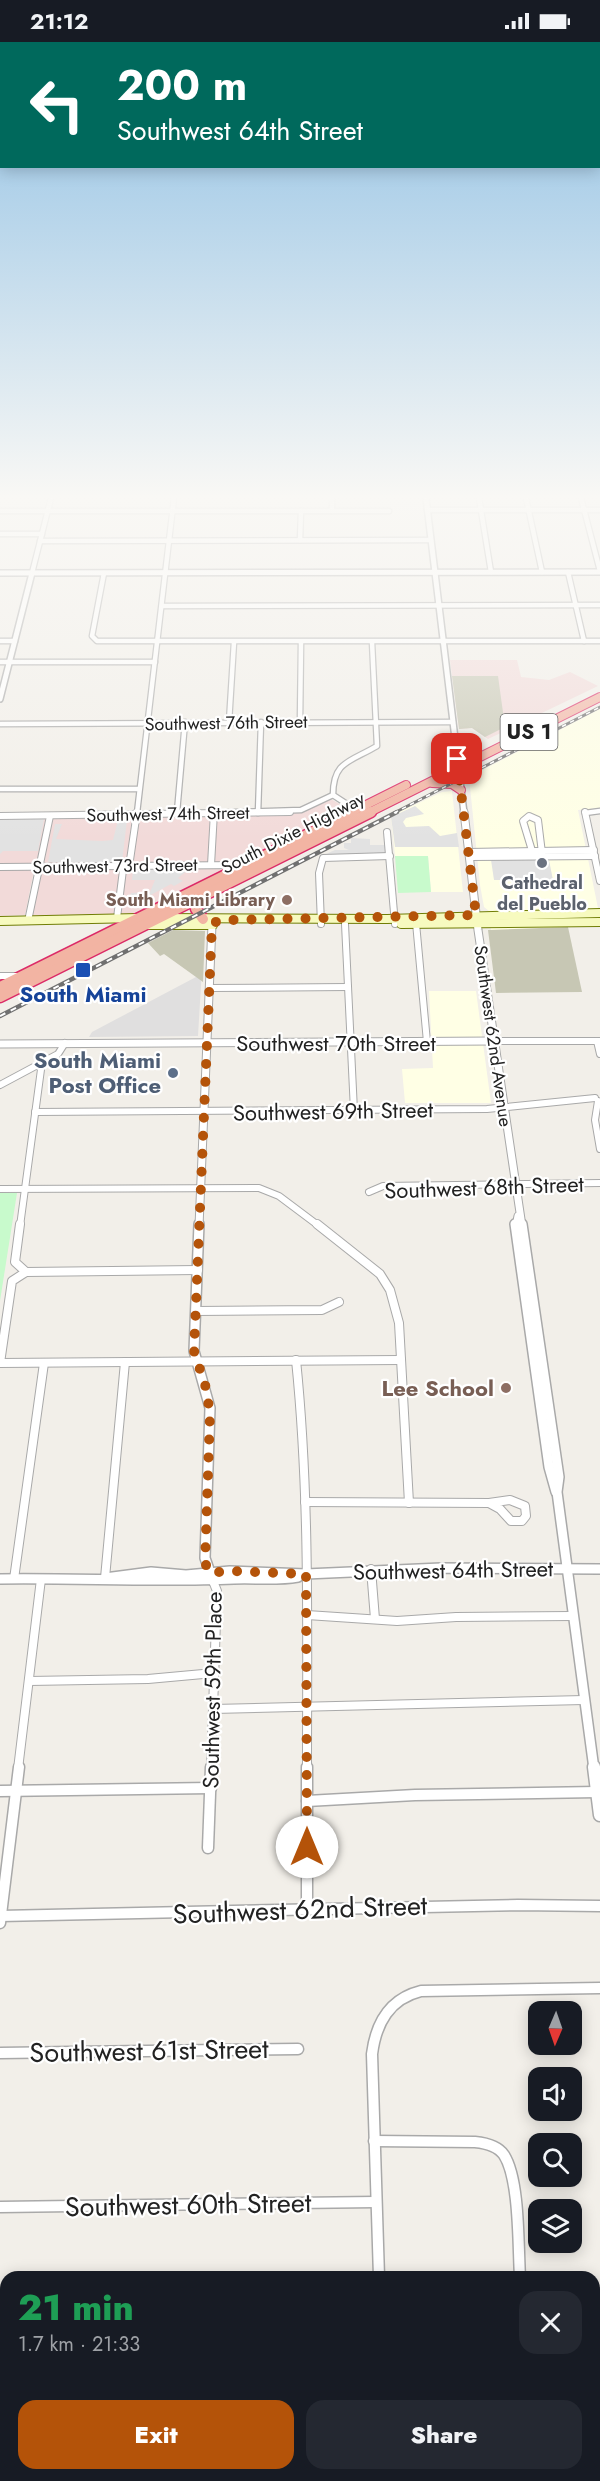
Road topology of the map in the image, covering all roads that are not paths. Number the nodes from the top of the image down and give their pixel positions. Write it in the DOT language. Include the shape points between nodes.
graph roads {
  1 [pos="22,612"];
  2 [pos="98,612"];
  3 [pos="161,612"];
  4 [pos="440,612"];
  5 [pos="578,612"];
  6 [pos="0,641"];
  7 [pos="15,641"];
  8 [pos="158,641"];
  9 [pos="584,641"];
  10 [pos="600,641"];
  11 [pos="234,642"];
  12 [pos="301,642"];
  13 [pos="372,642"];
  14 [pos="443,642"];
  15 [pos="0,662"];
  16 [pos="9,662"];
  17 [pos="155,662"];
  18 [pos="600,688"];
  19 [pos="600,697"];
  20 [pos="0,699"];
  21 [pos="185,722"];
  22 [pos="229,722"];
  23 [pos="261,722"];
  24 [pos="300,722"];
  25 [pos="376,722"];
  26 [pos="453,722"];
  27 [pos="147,723"];
  28 [pos="0,724"];
  29 [pos="456,745"];
  30 [pos="475,750"];
  31 [pos="458,764"];
  32 [pos="428,783"];
  33 [pos="0,789"];
  34 [pos="139,789"];
  35 [pos="461,790"];
  36 [pos="333,795"];
  37 [pos="356,810"];
  38 [pos="374,810"];
  39 [pos="177,812"];
  40 [pos="214,812"];
  41 [pos="600,812"];
  42 [pos="258,813"];
  43 [pos="136,815"];
  44 [pos="0,816"];
  45 [pos="50,816"];
  46 [pos="351,822"];
  47 [pos="387,832"];
  48 [pos="594,853"];
  49 [pos="469,854"];
  50 [pos="533,854"];
  51 [pos="542,854"];
  52 [pos="390,856"];
  53 [pos="211,865"];
  54 [pos="246,865"];
  55 [pos="266,865"];
  56 [pos="126,866"];
  57 [pos="0,867"];
  58 [pos="40,867"];
  59 [pos="600,881"];
  60 [pos="198,900"];
  61 [pos="600,913"];
  62 [pos="117,918"];
  63 [pos="160,918"];
  64 [pos="477,919"];
  65 [pos="96,920"];
  66 [pos="0,921"];
  67 [pos="28,921"];
  68 [pos="144,921"];
  69 [pos="395,921"];
  70 [pos="208,922"];
  71 [pos="320,922"];
  72 [pos="600,922"];
  73 [pos="416,923"];
  74 [pos="130,924"];
  75 [pos="345,924"];
  76 [pos="0,985"];
  77 [pos="348,987"];
  78 [pos="209,988"];
  79 [pos="494,1041"];
  80 [pos="598,1041"];
  81 [pos="350,1042"];
  82 [pos="427,1042"];
  83 [pos="65,1043"];
  84 [pos="0,1044"];
  85 [pos="207,1044"];
  86 [pos="600,1054"];
  87 [pos="42,1062"];
  88 [pos="0,1085"];
  89 [pos="598,1099"];
  90 [pos="503,1108"];
  91 [pos="354,1111"];
  92 [pos="35,1112"];
  93 [pos="204,1112"];
  94 [pos="600,1149"];
  95 [pos="600,1183"];
  96 [pos="514,1185"];
  97 [pos="201,1187"];
  98 [pos="0,1189"];
  99 [pos="24,1189"];
  100 [pos="369,1192"];
  101 [pos="198,1270"];
  102 [pos="26,1272"];
  103 [pos="339,1302"];
  104 [pos="196,1311"];
  105 [pos="296,1360"];
  106 [pos="401,1360"];
  107 [pos="198,1361"];
  108 [pos="124,1362"];
  109 [pos="44,1363"];
  110 [pos="0,1364"];
  111 [pos="304,1502"];
  112 [pos="410,1503"];
  113 [pos="489,1503"];
  114 [pos="371,1569"];
  115 [pos="566,1569"];
  116 [pos="600,1569"];
  117 [pos="306,1574"];
  118 [pos="211,1577"];
  119 [pos="105,1578"];
  120 [pos="0,1579"];
  121 [pos="14,1579"];
  122 [pos="41,1579"];
  123 [pos="307,1615"];
  124 [pos="572,1616"];
  125 [pos="375,1619"];
  126 [pos="214,1673"];
  127 [pos="29,1681"];
  128 [pos="584,1700"];
  129 [pos="307,1707"];
  130 [pos="213,1709"];
  131 [pos="211,1788"];
  132 [pos="0,1791"];
  133 [pos="14,1791"];
  134 [pos="597,1792"];
  135 [pos="307,1801"];
  136 [pos="600,1815"];
  137 [pos="208,1848"];
  138 [pos="600,1906"];
  139 [pos="307,1908"];
  140 [pos="0,1916"];
  141 [pos="0,1923"];
  142 [pos="600,1988"];
  143 [pos="298,2049"];
  144 [pos="0,2053"];
  145 [pos="374,2141"];
  146 [pos="376,2202"];
  147 [pos="0,2207"];
  148 [pos="379,2271"];
  149 [pos="520,2271"];
  1 -- 7 [label="street"];
  2 -- 8 [label="street" via="93,639"];
  3 -- 8 [label="street"];
  4 -- 14 [label="street, Southwest 62nd Avenue"];
  5 -- 9 [label="street"];
  6 -- 7 [label="street"];
  7 -- 16 [label="street"];
  8 -- 11 [label="street"];
  8 -- 17 [label="street"];
  9 -- 10 [label="street"];
  9 -- 14 [label="street"];
  11 -- 12 [label="street"];
  11 -- 22 [label="street"];
  12 -- 13 [label="street"];
  12 -- 24 [label="street"];
  13 -- 14 [label="street"];
  13 -- 25 [label="street"];
  14 -- 26 [label="street, Southwest 62nd Avenue"];
  15 -- 16 [label="street"];
  16 -- 17 [label="street"];
  16 -- 20 [label="street"];
  17 -- 27 [label="street"];
  18 -- 30 [label="highway, South Dixie Highway / US 1"];
  19 -- 31 [label="highway, South Dixie Highway / US 1"];
  21 -- 22 [label="street, Southwest 76th Street"];
  21 -- 27 [label="street, Southwest 76th Street"];
  21 -- 39 [label="street"];
  22 -- 23 [label="street, Southwest 76th Street"];
  23 -- 24 [label="street, Southwest 76th Street"];
  23 -- 42 [label="street"];
  24 -- 25 [label="street, Southwest 76th Street"];
  25 -- 26 [label="street, Southwest 76th Street"];
  25 -- 36 [label="street" via="377,747 337,769"];
  26 -- 29 [label="street, Southwest 62nd Avenue"];
  27 -- 28 [label="street, Southwest 76th Street"];
  27 -- 34 [label="street"];
  29 -- 30 [label="highway"];
  29 -- 31 [label="street, Southwest 62nd Avenue"];
  30 -- 31 [label="highway, South Dixie Highway / US 1"];
  31 -- 32 [label="highway, South Dixie Highway / US 1"];
  31 -- 35 [label="street, Southwest 62nd Avenue"];
  31 -- 37 [label="highway, South Dixie Highway / US 1"];
  32 -- 35 [label="highway" via="443,782"];
  32 -- 38 [label="highway, South Dixie Highway / US 1"];
  33 -- 34 [label="street"];
  34 -- 43 [label="street"];
  35 -- 49 [label="street, Southwest 62nd Avenue"];
  36 -- 37 [label="street"];
  36 -- 42 [label="street, Southwest 74th Street" via="297,811"];
  37 -- 38 [label="highway"];
  37 -- 46 [label="highway"];
  37 -- 54 [label="highway, South Dixie Highway / US 1"];
  38 -- 46 [label="highway, South Dixie Highway / US 1"];
  39 -- 40 [label="street, Southwest 74th Street"];
  39 -- 43 [label="street, Southwest 74th Street"];
  40 -- 42 [label="street, Southwest 74th Street"];
  40 -- 53 [label="street"];
  41 -- 48 [label="street" via="585,811"];
  43 -- 45 [label="street, Southwest 74th Street"];
  43 -- 56 [label="street"];
  44 -- 45 [label="street, Southwest 74th Street"];
  45 -- 58 [label="street"];
  46 -- 55 [label="highway, South Dixie Highway / US 1"];
  47 -- 52 [label="street"];
  48 -- 51 [label="street"];
  48 -- 59 [label="street"];
  49 -- 50 [label="street"];
  49 -- 64 [label="street, Southwest 62nd Avenue"];
  50 -- 51 [label="street"];
  50 -- 51 [label="street" via="525,824 537,824"];
  52 -- 69 [label="street"];
  52 -- 71 [label="street" via="322,859"];
  53 -- 54 [label="street, Southwest 73rd Street"];
  53 -- 56 [label="street, Southwest 73rd Street"];
  54 -- 55 [label="street, Southwest 73rd Street"];
  54 -- 68 [label="highway, South Dixie Highway / US 1"];
  55 -- 60 [label="highway, South Dixie Highway / US 1"];
  56 -- 58 [label="street, Southwest 73rd Street"];
  56 -- 62 [label="street"];
  57 -- 58 [label="street, Southwest 73rd Street"];
  58 -- 67 [label="street"];
  60 -- 63 [label="highway, South Dixie Highway / US 1"];
  60 -- 70 [label="highway" via="196,909"];
  61 -- 64 [label="main road"];
  62 -- 65 [label="main road"];
  62 -- 68 [label="main road"];
  63 -- 68 [label="highway, South Dixie Highway / US 1"];
  63 -- 70 [label="main road"];
  64 -- 69 [label="main road"];
  64 -- 72 [label="main road"];
  64 -- 73 [label="main road"];
  64 -- 79 [label="street, Southwest 62nd Avenue"];
  65 -- 67 [label="main road"];
  65 -- 74 [label="main road"];
  66 -- 67 [label="main road"];
  68 -- 70 [label="main road"];
  68 -- 74 [label="highway, South Dixie Highway / US 1"];
  68 -- 76 [label="highway, South Dixie Highway / US 1"];
  69 -- 71 [label="main road"];
  69 -- 73 [label="main road"];
  69 -- 75 [label="main road"];
  70 -- 71 [label="main road"];
  70 -- 71 [label="main road"];
  70 -- 78 [label="street, Southwest 59th Place"];
  71 -- 75 [label="main road"];
  73 -- 82 [label="street"];
  74 -- 76 [label="highway, South Dixie Highway / US 1"];
  75 -- 77 [label="street"];
  77 -- 78 [label="street"];
  77 -- 81 [label="street"];
  78 -- 85 [label="street, Southwest 59th Place"];
  79 -- 80 [label="street, Southwest 70th Street"];
  79 -- 82 [label="street, Southwest 70th Street"];
  79 -- 90 [label="street, Southwest 62nd Avenue"];
  80 -- 86 [label="street"];
  81 -- 82 [label="street, Southwest 70th Street"];
  81 -- 85 [label="street, Southwest 70th Street"];
  81 -- 91 [label="street"];
  83 -- 84 [label="street, Southwest 70th Street"];
  83 -- 85 [label="street, Southwest 70th Street"];
  83 -- 87 [label="street" via="60,1052"];
  85 -- 93 [label="street, Southwest 59th Place"];
  87 -- 88 [label="street"];
  87 -- 92 [label="street"];
  89 -- 90 [label="street, Southwest 69th Street"];
  89 -- 94 [label="street" via="595,1120"];
  90 -- 91 [label="street, Southwest 69th Street"];
  90 -- 96 [label="street, Southwest 62nd Avenue"];
  91 -- 93 [label="street, Southwest 69th Street"];
  92 -- 93 [label="street, Southwest 69th Street"];
  92 -- 99 [label="street"];
  93 -- 97 [label="street, Southwest 59th Place"];
  95 -- 96 [label="street, Southwest 68th Street"];
  96 -- 100 [label="street, Southwest 68th Street" via="383,1186"];
  96 -- 115 [label="street, Southwest 62nd Avenue" via="559,1477 557,1492"];
  97 -- 99 [label="street"];
  97 -- 101 [label="street, Southwest 59th Place"];
  97 -- 106 [label="street" via="267,1190 330,1233 380,1274 397,1309"];
  98 -- 99 [label="street"];
  99 -- 102 [label="street" via="15,1263"];
  101 -- 102 [label="street"];
  101 -- 104 [label="street, Southwest 59th Place"];
  102 -- 110 [label="street" via="12,1281"];
  103 -- 104 [label="street" via="322,1310"];
  104 -- 107 [label="street, Southwest 59th Place" via="194,1351"];
  105 -- 106 [label="street"];
  105 -- 107 [label="street"];
  105 -- 111 [label="street" via="303,1430"];
  106 -- 112 [label="street"];
  107 -- 108 [label="street"];
  107 -- 118 [label="street, Southwest 59th Place" via="210,1408 205,1558"];
  108 -- 109 [label="street"];
  108 -- 119 [label="street"];
  109 -- 110 [label="street"];
  109 -- 121 [label="street"];
  111 -- 112 [label="street"];
  111 -- 117 [label="street"];
  112 -- 113 [label="street"];
  114 -- 115 [label="street, Southwest 64th Street"];
  114 -- 117 [label="street, Southwest 64th Street"];
  114 -- 125 [label="street"];
  115 -- 116 [label="street, Southwest 64th Street"];
  115 -- 124 [label="street, Southwest 62nd Avenue"];
  117 -- 118 [label="street, Southwest 64th Street" via="281,1581"];
  117 -- 123 [label="street"];
  118 -- 119 [label="street, Southwest 64th Street" via="186,1582"];
  118 -- 126 [label="street, Southwest 59th Place" via="217,1591"];
  119 -- 122 [label="street, Southwest 64th Street"];
  120 -- 121 [label="street, Southwest 64th Street"];
  121 -- 122 [label="street, Southwest 64th Street"];
  122 -- 127 [label="street"];
  123 -- 125 [label="street"];
  123 -- 129 [label="street"];
  124 -- 125 [label="street" via="446,1617 397,1622"];
  124 -- 128 [label="street, Southwest 62nd Avenue"];
  126 -- 127 [label="street" via="138,1680"];
  126 -- 130 [label="street, Southwest 59th Place"];
  127 -- 133 [label="street"];
  128 -- 129 [label="street"];
  128 -- 134 [label="street, Southwest 62nd Avenue"];
  129 -- 130 [label="street"];
  129 -- 135 [label="street"];
  130 -- 131 [label="street, Southwest 59th Place"];
  131 -- 133 [label="street"];
  131 -- 137 [label="street, Southwest 59th Place"];
  132 -- 133 [label="street"];
  133 -- 140 [label="street"];
  134 -- 135 [label="street"];
  134 -- 136 [label="street, Southwest 62nd Avenue"];
  135 -- 139 [label="street"];
  138 -- 139 [label="street, Southwest 62nd Street"];
  139 -- 140 [label="street, Southwest 62nd Street"];
  140 -- 141 [label="street"];
  142 -- 145 [label="street" via="429,1990 409,1993 396,2001 381,2018 373,2040"];
  143 -- 144 [label="street, Southwest 61st Street"];
  145 -- 146 [label="street"];
  145 -- 149 [label="street" via="482,2142 504,2155 513,2193"];
  146 -- 147 [label="street, Southwest 60th Street"];
  146 -- 148 [label="street"];
}
